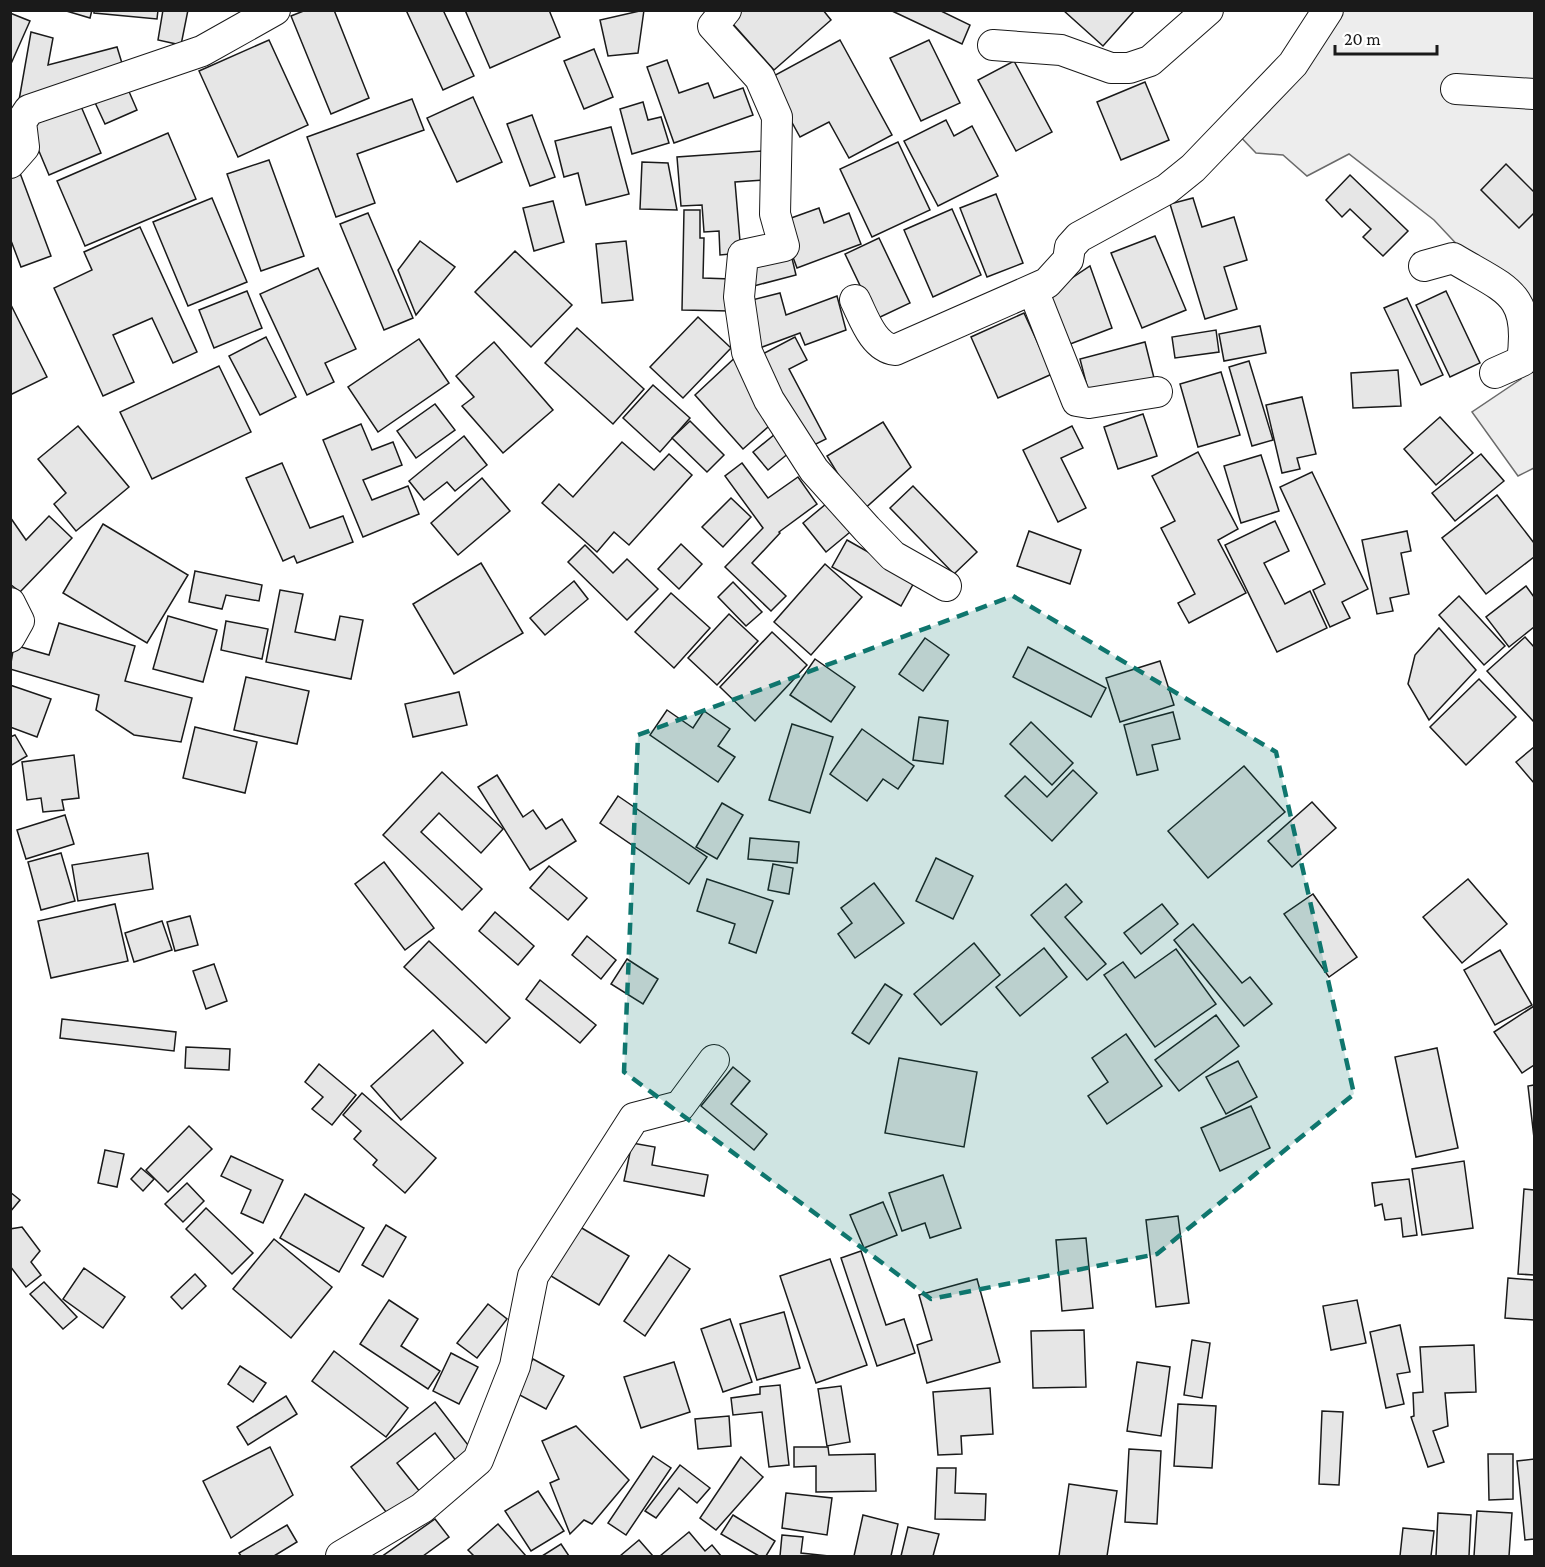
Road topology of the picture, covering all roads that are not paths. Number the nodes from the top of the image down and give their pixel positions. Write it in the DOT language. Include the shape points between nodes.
graph roads {
  1 [pos="275,10"];
  2 [pos="726,10"];
  3 [pos="1208,10"];
  4 [pos="1328,10"];
  5 [pos="993,45"];
  6 [pos="1456,89"];
  7 [pos="1534,94"];
  8 [pos="10,163"];
  9 [pos="1424,266"];
  10 [pos="1033,290"];
  11 [pos="855,300"];
  12 [pos="1527,301"];
  13 [pos="1495,374"];
  14 [pos="1158,392"];
  15 [pos="946,586"];
  16 [pos="10,603"];
  17 [pos="10,637"];
  18 [pos="714,1060"];
  19 [pos="341,1557"];
  1 -- 8 [label="street" via="202,51 29,110 21,122 24,147"];
  2 -- 15 [label="street" via="713,26 760,78 777,117 775,214 784,246 743,255 739,297 747,352 769,400 814,470 893,556"];
  3 -- 5 [label="street" via="1150,61 1129,68 1111,68 1061,50"];
  4 -- 10 [label="street" via="1293,64 1193,168 1167,189 1079,237 1070,247 1068,260 1047,283"];
  6 -- 7 [label="street"];
  9 -- 12 [label="street" via="1453,258"];
  10 -- 11 [label="street" via="895,351 875,339"];
  10 -- 14 [label="street" via="1077,401 1089,403"];
  12 -- 13 [label="street" via="1522,361"];
  16 -- 17 [label="street" via="19,621"];
  18 -- 19 [label="street" via="680,1106 634,1118 533,1276 515,1366 477,1460 422,1508"];
}
